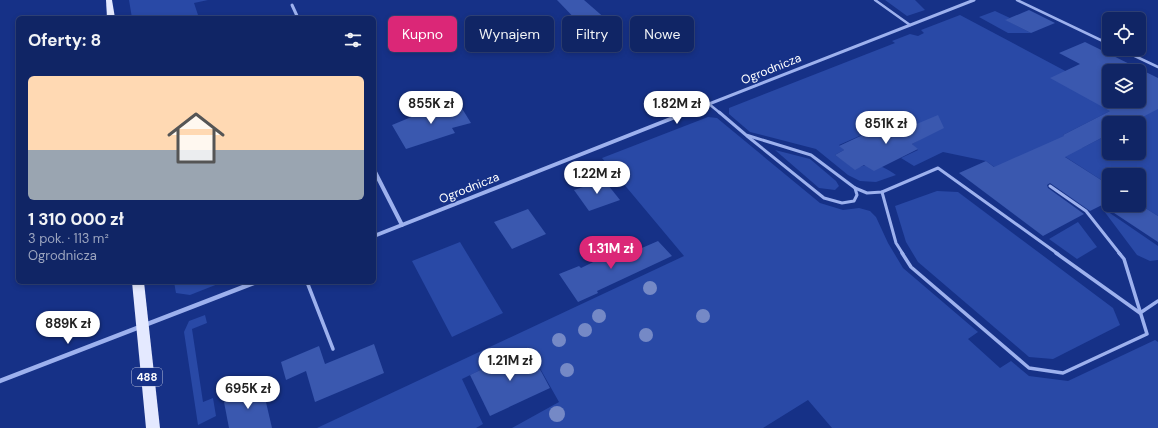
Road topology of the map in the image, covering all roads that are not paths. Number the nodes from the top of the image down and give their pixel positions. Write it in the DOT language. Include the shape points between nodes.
graph roads {
  1 [pos="109,0"];
  2 [pos="875,0"];
  3 [pos="974,0"];
  4 [pos="1017,0"];
  5 [pos="292,5"];
  6 [pos="111,16"];
  7 [pos="297,16"];
  8 [pos="910,25"];
  9 [pos="1102,41"];
  10 [pos="1135,56"];
  11 [pos="1158,67"];
  12 [pos="709,104"];
  13 [pos="746,135"];
  14 [pos="376,174"];
  15 [pos="1050,186"];
  16 [pos="855,188"];
  17 [pos="882,192"];
  18 [pos="402,225"];
  19 [pos="376,235"];
  20 [pos="138,284"];
  21 [pos="251,284"];
  22 [pos="308,284"];
  23 [pos="1158,301"];
  24 [pos="1140,313"];
  25 [pos="142,326"];
  26 [pos="333,349"];
  27 [pos="0,381"];
  28 [pos="153,428"];
  1 -- 6 [label="main road"];
  2 -- 8 [label="lane"];
  3 -- 8 [label="street, Ogrodnicza"];
  4 -- 9 [label="lane"];
  5 -- 7 [label="street"];
  8 -- 12 [label="street, Ogrodnicza"];
  10 -- 11 [label="lane"];
  12 -- 13 [label="lane"];
  12 -- 18 [label="street, Ogrodnicza"];
  13 -- 16 [label="lane" via="811,155"];
  13 -- 16 [label="lane" via="824,198 842,203 854,201 857,195"];
  14 -- 18 [label="street"];
  15 -- 24 [label="lane" via="1086,211 1124,259"];
  16 -- 17 [label="lane" via="867,193"];
  17 -- 24 [label="lane" via="938,168"];
  17 -- 24 [label="lane" via="896,243 911,267 1029,368 1063,373 1147,334"];
  18 -- 19 [label="street, Ogrodnicza"];
  20 -- 25 [label="main road, 488"];
  21 -- 25 [label="street"];
  22 -- 26 [label="lane"];
  23 -- 24 [label="lane"];
  25 -- 27 [label="street"];
  25 -- 28 [label="main road, 488"];
}
